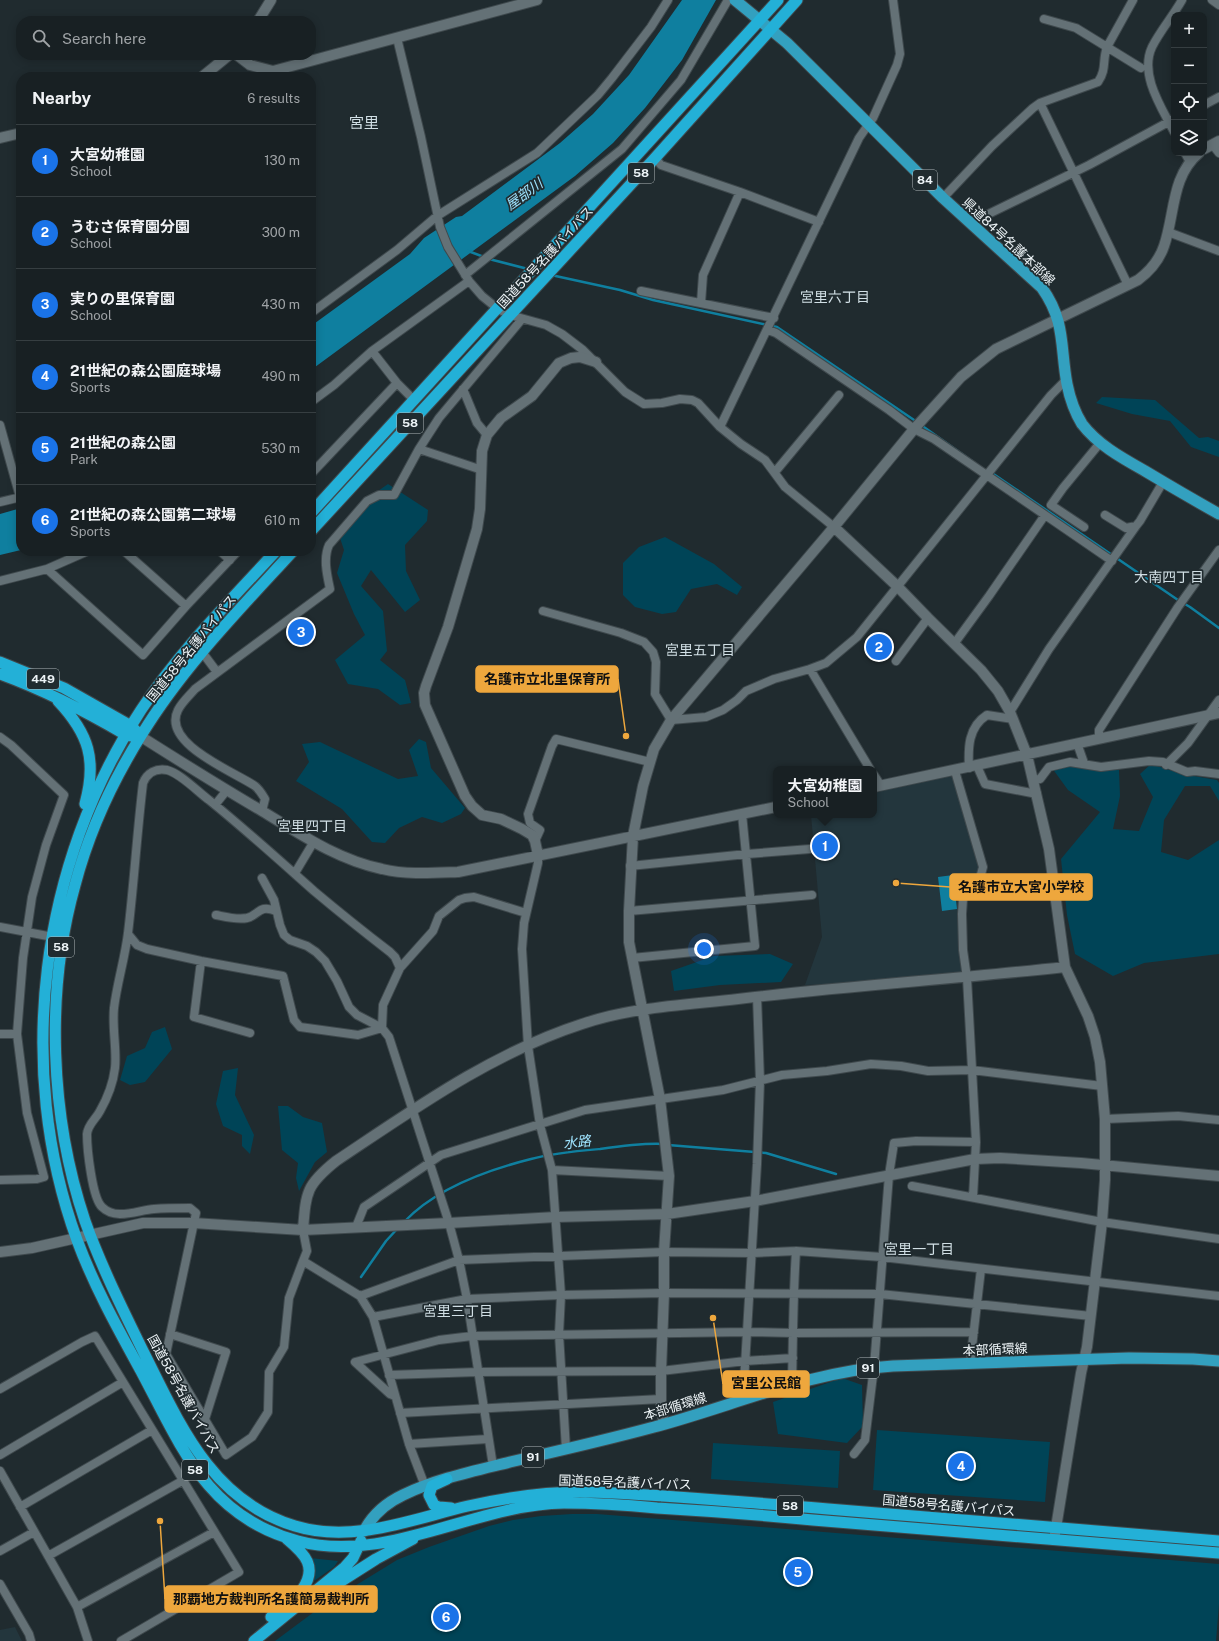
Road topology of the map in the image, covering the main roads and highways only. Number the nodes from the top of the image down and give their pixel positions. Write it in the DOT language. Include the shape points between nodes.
graph roads {
  1 [pos="735,0"];
  2 [pos="778,0"];
  3 [pos="797,0"];
  4 [pos="760,19"];
  5 [pos="771,29"];
  6 [pos="316,508"];
  7 [pos="1219,514"];
  8 [pos="316,527"];
  9 [pos="272,556"];
  10 [pos="288,556"];
  11 [pos="0,662"];
  12 [pos="0,674"];
  13 [pos="51,695"];
  14 [pos="128,731"];
  15 [pos="140,736"];
  16 [pos="84,820"];
  17 [pos="1219,1361"];
  18 [pos="446,1479"];
  19 [pos="464,1507"];
  20 [pos="364,1531"];
  21 [pos="427,1531"];
  22 [pos="283,1537"];
  23 [pos="1219,1541"];
  24 [pos="360,1546"];
  25 [pos="1219,1553"];
  26 [pos="299,1604"];
  27 [pos="257,1638"];
  1 -- 4 [label="main road, 県道84号名護本部線 / 84"];
  2 -- 4 [label="highway, 国道58号名護バイパス / 58"];
  3 -- 5 [label="highway, 国道58号名護バイパス / 58"];
  4 -- 5 [label="main road, 県道84号名護本部線 / 84"];
  4 -- 6 [label="highway, 国道58号名護バイパス / 58"];
  5 -- 7 [label="main road, 県道84号名護本部線 / 84" via="943,198 1042,288 1054,306 1058,319 1070,398 1083,424 1100,442"];
  5 -- 8 [label="highway, 国道58号名護バイパス / 58"];
  9 -- 14 [label="highway, 国道58号名護バイパス / 58" via="172,668"];
  10 -- 15 [label="highway, 国道58号名護バイパス / 58" via="202,652"];
  11 -- 14 [label="highway, 449" via="64,688"];
  12 -- 13 [label="highway, 449"];
  13 -- 14 [label="highway, 449"];
  13 -- 16 [label="highway" via="80,727 88,748 91,779 84,807"];
  14 -- 15 [label="highway, 449"];
  14 -- 16 [label="highway, 国道58号名護バイパス / 58" via="103,777"];
  15 -- 20 [label="highway, 国道58号名護バイパス / 58" via="101,813 84,854 62,942 56,1032 58,1090 68,1157 84,1216 121,1306 157,1379 187,1434 218,1479 257,1509 290,1525 307,1530"];
  16 -- 22 [label="highway, 国道58号名護バイパス / 58" via="68,868 52,936 44,1007 43,1070 47,1113 57,1167 76,1238 104,1304 181,1448 196,1471 217,1496 243,1517"];
  17 -- 18 [label="main road, 本部循環線 / 91" via="1155,1358 874,1367 792,1385 664,1424"];
  18 -- 19 [label="highway" via="430,1489 432,1502 439,1507"];
  18 -- 20 [label="main road, 本部循環線 / 91" via="391,1501"];
  19 -- 20 [label="highway, 国道58号名護バイパス / 58"];
  19 -- 23 [label="highway, 国道58号名護バイパス / 58" via="524,1496 601,1492"];
  20 -- 24 [label="highway, 本部循環線"];
  21 -- 24 [label="highway, 国道58号名護バイパス / 58"];
  21 -- 25 [label="highway, 国道58号名護バイパス / 58" via="504,1510 535,1505 580,1503 709,1511"];
  21 -- 26 [label="highway"];
  22 -- 24 [label="highway, 国道58号名護バイパス / 58" via="334,1547"];
  22 -- 27 [label="highway" via="305,1557 309,1564 309,1574 302,1590 267,1621"];
  24 -- 26 [label="highway, 本部循環線" via="345,1567"];
  26 -- 27 [label="highway, 本部循環線"];
}
